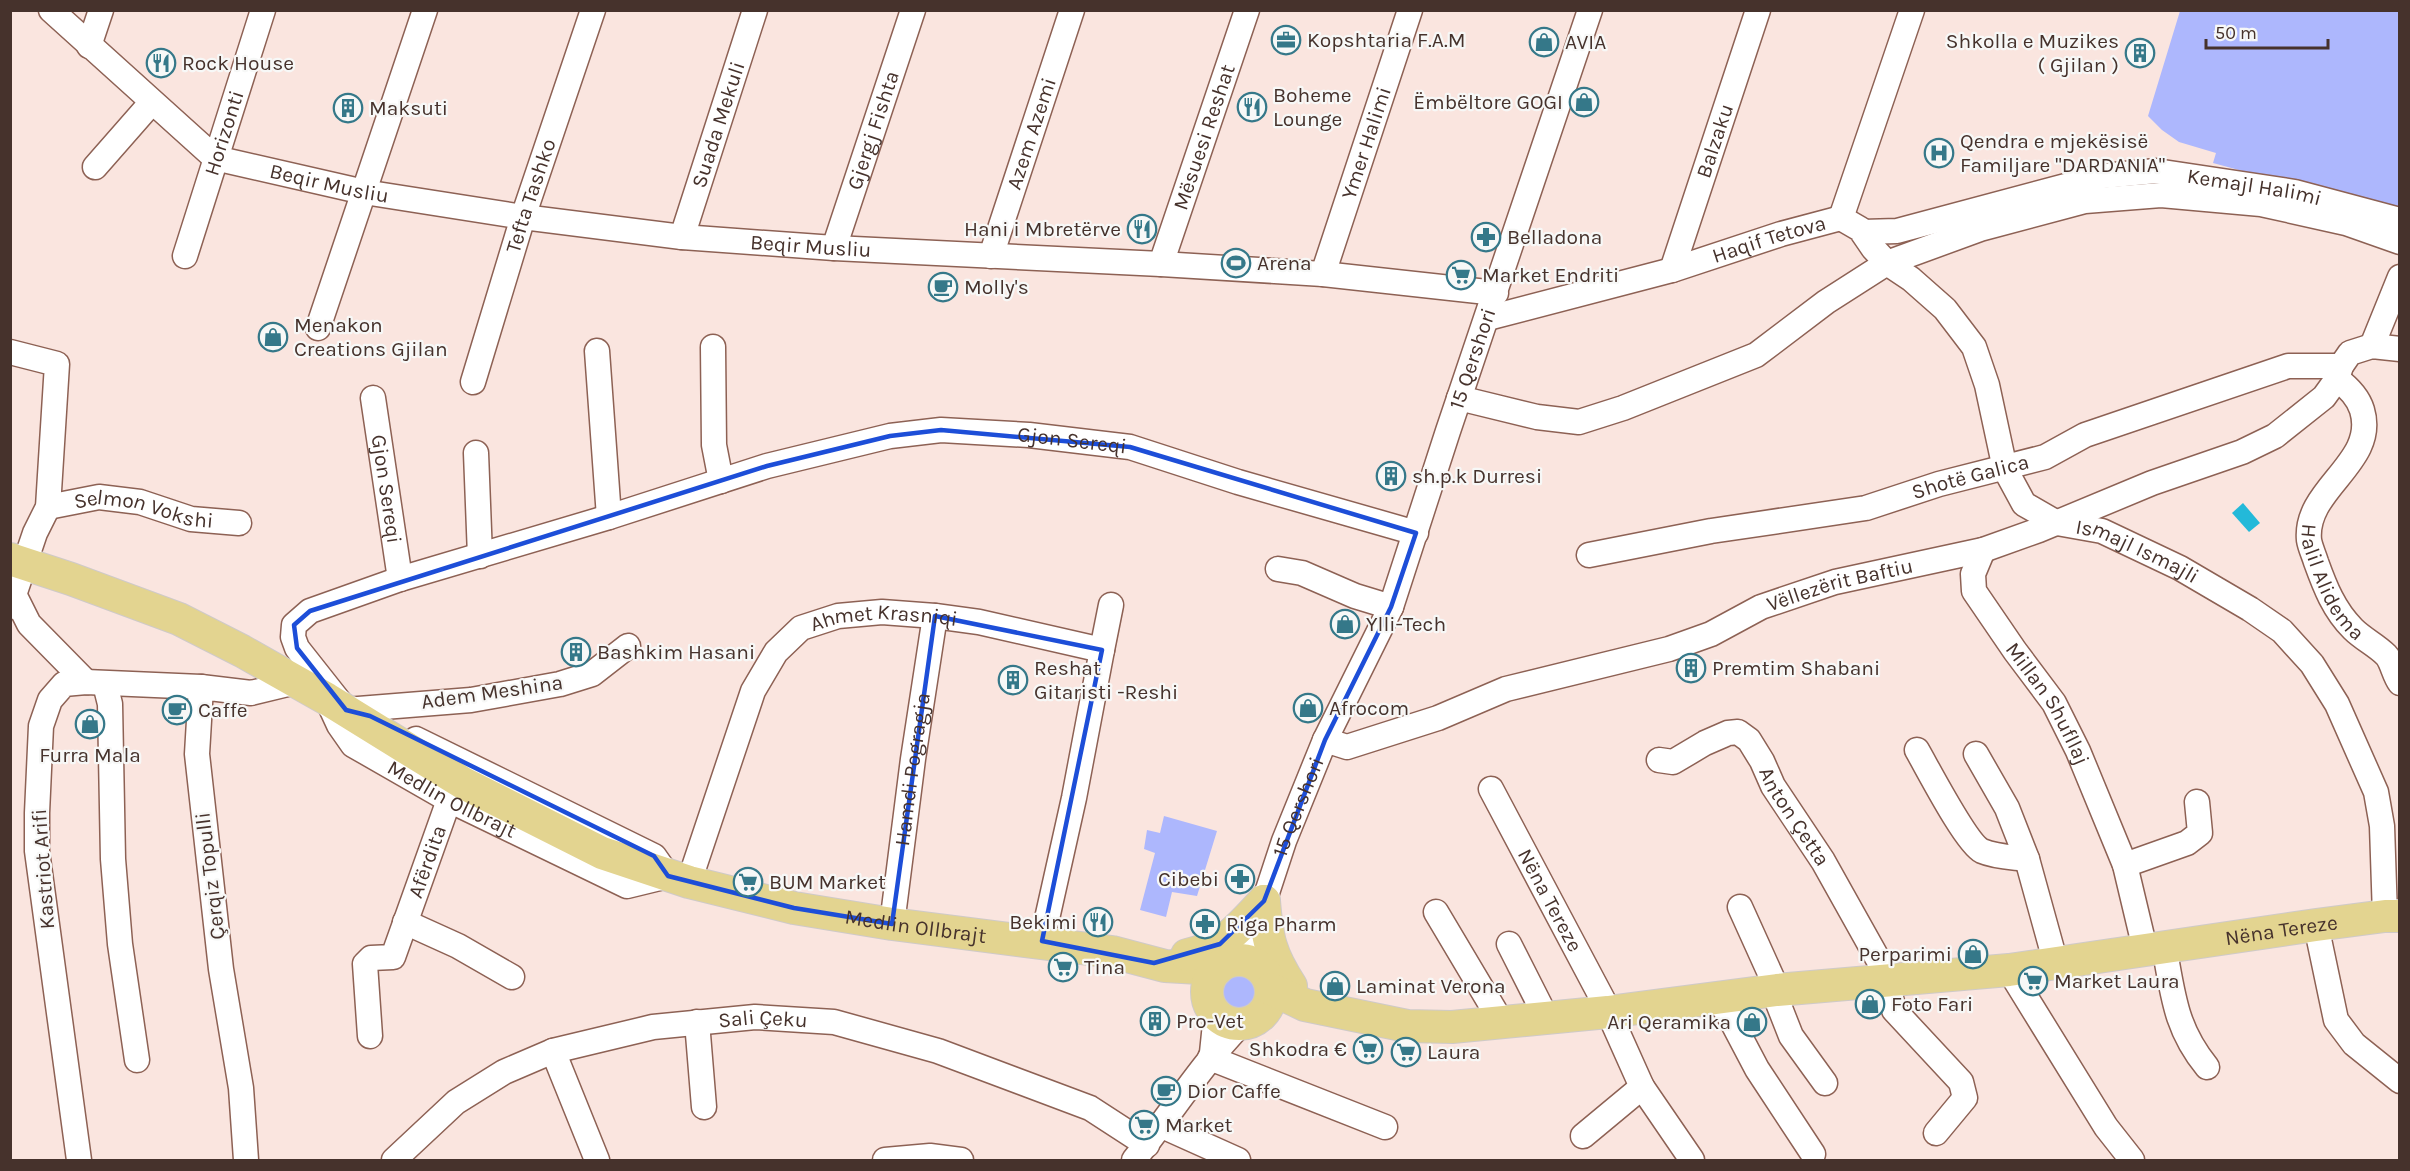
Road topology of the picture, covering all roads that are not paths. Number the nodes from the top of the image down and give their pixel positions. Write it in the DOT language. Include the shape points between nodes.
graph roads {
  1 [pos="51,10"];
  2 [pos="101,10"];
  3 [pos="263,10"];
  4 [pos="425,10"];
  5 [pos="593,10"];
  6 [pos="755,10"];
  7 [pos="913,10"];
  8 [pos="1072,10"];
  9 [pos="1247,10"];
  10 [pos="1410,10"];
  11 [pos="1590,10"];
  12 [pos="1758,10"];
  13 [pos="1912,10"];
  14 [pos="89,45"];
  15 [pos="152,102"];
  16 [pos="215,158"];
  17 [pos="95,167"];
  18 [pos="364,192"];
  19 [pos="523,218"];
  20 [pos="1841,218"];
  21 [pos="2400,220"];
  22 [pos="1863,231"];
  23 [pos="682,237"];
  24 [pos="2400,242"];
  25 [pos="834,248"];
  26 [pos="185,256"];
  27 [pos="991,256"];
  28 [pos="1887,263"];
  29 [pos="1161,264"];
  30 [pos="1672,270"];
  31 [pos="1323,274"];
  32 [pos="2400,277"];
  33 [pos="1496,293"];
  34 [pos="1488,318"];
  35 [pos="318,328"];
  36 [pos="2372,346"];
  37 [pos="713,347"];
  38 [pos="2400,349"];
  39 [pos="597,351"];
  40 [pos="10,352"];
  41 [pos="2339,372"];
  42 [pos="473,381"];
  43 [pos="373,398"];
  44 [pos="1459,398"];
  45 [pos="476,453"];
  46 [pos="2005,469"];
  47 [pos="721,481"];
  48 [pos="48,507"];
  49 [pos="609,517"];
  50 [pos="239,523"];
  51 [pos="2057,523"];
  52 [pos="1416,533"];
  53 [pos="1983,550"];
  54 [pos="1589,555"];
  55 [pos="480,556"];
  56 [pos="18,561"];
  57 [pos="1278,569"];
  58 [pos="400,579"];
  59 [pos="13,602"];
  60 [pos="1111,605"];
  61 [pos="1391,606"];
  62 [pos="935,616"];
  63 [pos="628,646"];
  64 [pos="1102,650"];
  65 [pos="296,682"];
  66 [pos="95,683"];
  67 [pos="2400,683"];
  68 [pos="201,687"];
  69 [pos="344,709"];
  70 [pos="1325,740"];
  71 [pos="1917,750"];
  72 [pos="1976,754"];
  73 [pos="1659,760"];
  74 [pos="1491,789"];
  75 [pos="449,800"];
  76 [pos="2197,802"];
  77 [pos="2027,859"];
  78 [pos="2125,865"];
  79 [pos="679,879"];
  80 [pos="1262,907"];
  81 [pos="1740,907"];
  82 [pos="1436,912"];
  83 [pos="2392,916"];
  84 [pos="405,922"];
  85 [pos="892,924"];
  86 [pos="2316,925"];
  87 [pos="1042,941"];
  88 [pos="1509,944"];
  89 [pos="2154,948"];
  90 [pos="1159,964"];
  91 [pos="2056,964"];
  92 [pos="2009,970"];
  93 [pos="512,977"];
  94 [pos="1887,982"];
  95 [pos="1777,990"];
  96 [pos="1239,992"];
  97 [pos="1716,998"];
  98 [pos="1309,1006"];
  99 [pos="1608,1012"];
  100 [pos="1547,1019"];
  101 [pos="696,1022"];
  102 [pos="1502,1023"];
  103 [pos="370,1036"];
  104 [pos="553,1051"];
  105 [pos="1211,1056"];
  106 [pos="137,1060"];
  107 [pos="2207,1067"];
  108 [pos="2400,1081"];
  109 [pos="1825,1083"];
  110 [pos="1642,1087"];
  111 [pos="704,1107"];
  112 [pos="1160,1125"];
  113 [pos="1385,1127"];
  114 [pos="1936,1133"];
  115 [pos="1583,1136"];
  116 [pos="1140,1153"];
  117 [pos="1813,1154"];
  118 [pos="2121,1156"];
  119 [pos="79,1161"];
  120 [pos="246,1161"];
  121 [pos="394,1161"];
  122 [pos="597,1161"];
  123 [pos="885,1161"];
  124 [pos="961,1161"];
  125 [pos="1238,1161"];
  126 [pos="1692,1161"];
  1 -- 14 [label="street, Beqir Musliu"];
  2 -- 14 [label="street"];
  3 -- 16 [label="street, Horizonti"];
  4 -- 18 [label="street"];
  5 -- 19 [label="street, Tefta Tashko"];
  6 -- 23 [label="street, Suada Mekuli"];
  7 -- 25 [label="street, Gjergj Fishta"];
  8 -- 27 [label="street, Azem Azemi"];
  9 -- 29 [label="street, Mësuesi Reshat"];
  10 -- 31 [label="street, Ymer Halimi"];
  11 -- 33 [label="street, 15 Qershori"];
  12 -- 30 [label="street, Balzaku"];
  13 -- 20 [label="street, Haqif Tetova"];
  14 -- 15 [label="street, Beqir Musliu"];
  15 -- 16 [label="street, Beqir Musliu"];
  15 -- 17 [label="street"];
  16 -- 18 [label="street, Beqir Musliu"];
  16 -- 26 [label="street, Horizonti"];
  18 -- 19 [label="street, Beqir Musliu"];
  18 -- 35 [label="street"];
  19 -- 23 [label="street, Beqir Musliu"];
  19 -- 42 [label="street, Tefta Tashko"];
  20 -- 22 [label="street, Ismajl Ismajli"];
  20 -- 30 [label="street, Haqif Tetova"];
  21 -- 22 [label="street, Kemajl Halimi" via="2295,192 2156,171 2103,176 1897,231"];
  22 -- 28 [label="street, Ismajl Ismajli"];
  23 -- 25 [label="street, Beqir Musliu"];
  24 -- 28 [label="street" via="2346,223 2261,204 2161,195 2085,201 1980,229"];
  25 -- 27 [label="street, Beqir Musliu"];
  27 -- 29 [label="street, Beqir Musliu"];
  28 -- 44 [label="street" via="1826,302 1756,355 1579,422 1537,417"];
  28 -- 46 [label="street, Ismajl Ismajli" via="1945,309 1974,347"];
  29 -- 31 [label="street, Beqir Musliu"];
  30 -- 34 [label="street, Haqif Tetova"];
  31 -- 33 [label="street, Beqir Musliu"];
  32 -- 36 [label="street"];
  33 -- 34 [label="street, 15 Qershori"];
  34 -- 44 [label="street, 15 Qershori"];
  36 -- 38 [label="street"];
  36 -- 41 [label="street, Vëllezërit Baftiu" via="2350,353"];
  37 -- 47 [label="street" via="714,445"];
  39 -- 49 [label="street"];
  40 -- 48 [label="street, Selmon Vokshi" via="57,364"];
  41 -- 46 [label="street, Shotë Galica" via="2288,366 2085,435 2045,457"];
  41 -- 51 [label="street, Vëllezërit Baftiu" via="2324,397 2275,436"];
  41 -- 67 [label="street, Halil Alidema" via="2361,406 2366,424 2352,460 2321,498 2310,521 2309,541 2338,612 2368,643 2387,656"];
  43 -- 58 [label="street, Gjon Sereqi"];
  44 -- 52 [label="street, 15 Qershori"];
  45 -- 55 [label="street"];
  46 -- 51 [label="street, Ismajl Ismajli" via="2024,504"];
  46 -- 54 [label="street, Shotë Galica" via="1939,484 1866,508 1711,531"];
  47 -- 49 [label="street, Gjon Sereqi"];
  47 -- 52 [label="street, Gjon Sereqi" via="890,436 941,430 1029,435 1130,447"];
  48 -- 50 [label="street, Selmon Vokshi" via="99,497 140,502 191,519"];
  48 -- 56 [label="street, Selmon Vokshi"];
  49 -- 55 [label="street, Gjon Sereqi"];
  51 -- 53 [label="street, Vëllezërit Baftiu"];
  51 -- 83 [label="street, Ismajl Ismajli" via="2102,531 2180,568 2282,631 2312,664 2337,704 2376,792"];
  52 -- 61 [label="street, 15 Qershori"];
  53 -- 70 [label="street, Vëllezërit Baftiu" via="1834,582 1761,607 1712,634 1669,649 1506,689 1438,718 1347,747"];
  53 -- 78 [label="street, Millan Shufllaj" via="1973,574 1974,591 2054,703"];
  55 -- 58 [label="street, Gjon Sereqi"];
  56 -- 59 [label="street, Selmon Vokshi"];
  56 -- 65 [label="main road, Medlin Ollbrajt" via="178,619"];
  57 -- 61 [label="street" via="1302,573 1355,596"];
  58 -- 69 [label="street, Gjon Sereqi" via="310,611 294,625 297,648"];
  59 -- 66 [label="street" via="29,624"];
  60 -- 64 [label="street"];
  61 -- 70 [label="street, 15 Qershori"];
  62 -- 64 [label="street, Ahmet Krasniqi"];
  62 -- 79 [label="street, Ahmet Krasniqi" via="882,612 838,616 801,628 776,652 753,691"];
  62 -- 85 [label="street, Hamdi Pogragja"];
  63 -- 69 [label="street, Adem Meshina" via="592,674 560,684 471,700"];
  64 -- 87 [label="street"];
  65 -- 68 [label="street" via="252,693"];
  65 -- 69 [label="main road, Medlin Ollbrajt"];
  66 -- 68 [label="street, Kastriot Arifi"];
  66 -- 106 [label="street" via="110,704 113,859 120,944"];
  66 -- 119 [label="street, Kastriot Arifi" via="64,684 50,700 41,726 37,813 38,862"];
  68 -- 120 [label="street, Çerqiz Topulli" via="198,766 221,969 241,1088"];
  69 -- 75 [label="street, Medlin Ollbrajt" via="339,725 353,745"];
  69 -- 79 [label="main road, Medlin Ollbrajt" via="463,783 602,854"];
  70 -- 80 [label="street, 15 Qershori"];
  71 -- 77 [label="street" via="1979,850"];
  72 -- 77 [label="street" via="2007,808"];
  73 -- 94 [label="street, Anton Çetta" via="1673,762 1728,733 1738,732 1749,740 1773,786 1823,861"];
  74 -- 99 [label="street, Nëna Tereze"];
  75 -- 79 [label="street, Medlin Ollbrajt" via="627,886"];
  75 -- 84 [label="street, Afërdita"];
  76 -- 78 [label="street" via="2200,833 2187,843"];
  77 -- 91 [label="street"];
  78 -- 89 [label="street, Millan Shufllaj"];
  79 -- 85 [label="main road, Medlin Ollbrajt" via="794,908"];
  80 -- 90 [label="main road" via="1220,944"];
  80 -- 96 [label="street, 15 Qershori"];
  80 -- 98 [label="main road" via="1276,964"];
  81 -- 95 [label="street"];
  82 -- 102 [label="street"];
  83 -- 86 [label="main road, Nëna Tereze"];
  84 -- 93 [label="street, Afërdita"];
  84 -- 103 [label="street, Afërdita" via="393,957 371,958 364,964"];
  85 -- 87 [label="main road, Medlin Ollbrajt"];
  86 -- 89 [label="main road, Nëna Tereze"];
  86 -- 108 [label="street" via="2336,1020 2354,1044"];
  87 -- 90 [label="main road, Medlin Ollbrajt"];
  88 -- 100 [label="street"];
  89 -- 91 [label="main road, Nëna Tereze"];
  89 -- 107 [label="street" via="2178,1018"];
  90 -- 96 [label="main road, Medlin Ollbrajt"];
  91 -- 92 [label="main road, Nëna Tereze"];
  92 -- 94 [label="main road, Nëna Tereze"];
  92 -- 118 [label="street"];
  94 -- 95 [label="main road, Nëna Tereze"];
  94 -- 114 [label="street" via="1894,1011 1961,1083 1965,1098"];
  95 -- 97 [label="main road, Nëna Tereze"];
  95 -- 109 [label="street" via="1791,1036"];
  96 -- 98 [label="main road, Nëna Tereze"];
  96 -- 105 [label="street, 15 Qershori"];
  97 -- 99 [label="main road, Nëna Tereze"];
  97 -- 117 [label="street"];
  98 -- 102 [label="main road, Nëna Tereze" via="1407,1026"];
  99 -- 100 [label="main road, Nëna Tereze"];
  99 -- 110 [label="street"];
  100 -- 102 [label="main road, Nëna Tereze"];
  101 -- 104 [label="street, Sali Çeku" via="653,1027"];
  101 -- 111 [label="street"];
  101 -- 116 [label="street, Sali Çeku" via="766,1018 834,1022 938,1051 1090,1108"];
  104 -- 121 [label="street, Sali Çeku" via="504,1072 456,1102"];
  104 -- 122 [label="street"];
  105 -- 112 [label="street"];
  105 -- 113 [label="street"];
  110 -- 115 [label="street"];
  110 -- 126 [label="street"];
  112 -- 116 [label="street"];
  112 -- 125 [label="street"];
  123 -- 124 [label="street" via="930,1156"];
}
